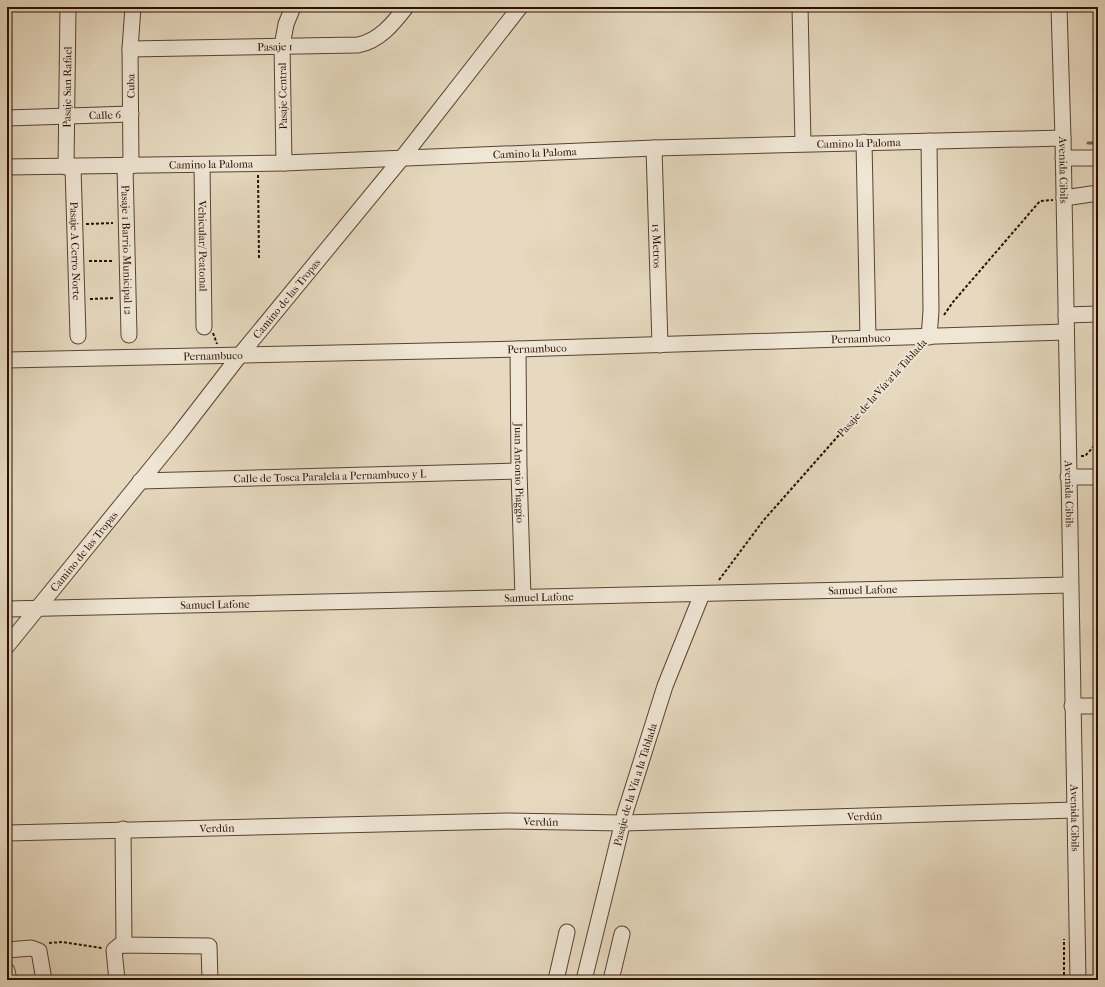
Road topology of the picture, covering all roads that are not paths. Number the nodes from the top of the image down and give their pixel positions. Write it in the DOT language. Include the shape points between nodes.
graph roads {
  1 [pos="68,7"];
  2 [pos="132,7"];
  3 [pos="293,7"];
  4 [pos="406,7"];
  5 [pos="520,7"];
  6 [pos="800,7"];
  7 [pos="1059,7"];
  8 [pos="282,46"];
  9 [pos="130,49"];
  10 [pos="131,114"];
  11 [pos="67,116"];
  12 [pos="7,118"];
  13 [pos="1063,138"];
  14 [pos="929,141"];
  15 [pos="864,142"];
  16 [pos="804,143"];
  17 [pos="654,148"];
  18 [pos="402,158"];
  19 [pos="1063,158"];
  20 [pos="1098,158"];
  21 [pos="284,163"];
  22 [pos="202,165"];
  23 [pos="128,166"];
  24 [pos="7,167"];
  25 [pos="70,167"];
  26 [pos="1098,193"];
  27 [pos="1064,198"];
  28 [pos="1097,314"];
  29 [pos="1066,315"];
  30 [pos="204,327"];
  31 [pos="1066,332"];
  32 [pos="129,335"];
  33 [pos="78,336"];
  34 [pos="929,337"];
  35 [pos="868,338"];
  36 [pos="660,345"];
  37 [pos="518,349"];
  38 [pos="240,355"];
  39 [pos="7,360"];
  40 [pos="519,471"];
  41 [pos="1068,477"];
  42 [pos="1098,477"];
  43 [pos="140,481"];
  44 [pos="1070,585"];
  45 [pos="705,593"];
  46 [pos="523,597"];
  47 [pos="37,608"];
  48 [pos="7,609"];
  49 [pos="7,646"];
  50 [pos="1072,706"];
  51 [pos="1098,706"];
  52 [pos="1074,810"];
  53 [pos="623,823"];
  54 [pos="123,830"];
  55 [pos="7,833"];
  56 [pos="567,932"];
  57 [pos="622,934"];
  58 [pos="119,948"];
  59 [pos="7,950"];
  60 [pos="44,980"];
  61 [pos="117,980"];
  62 [pos="210,980"];
  63 [pos="556,980"];
  64 [pos="584,980"];
  65 [pos="611,980"];
  66 [pos="1078,980"];
  1 -- 11 [label="street, Pasaje San Rafael"];
  2 -- 9 [label="street, Cuba"];
  3 -- 8 [label="street, Pasaje Central" via="283,35"];
  4 -- 8 [label="street, Pasaje 1" via="388,28 368,43"];
  5 -- 18 [label="street, Camino de las Tropas"];
  6 -- 16 [label="street"];
  7 -- 13 [label="street, Avenida Cibils"];
  8 -- 9 [label="street, Pasaje 1"];
  8 -- 21 [label="street, Pasaje Central"];
  9 -- 10 [label="street, Cuba"];
  10 -- 11 [label="street, Calle 6"];
  10 -- 23 [label="street, Cuba"];
  11 -- 12 [label="street, Calle 6"];
  11 -- 25 [label="street, Pasaje San Rafael"];
  13 -- 14 [label="street, Camino la Paloma"];
  13 -- 19 [label="street, Avenida Cibils"];
  14 -- 15 [label="street, Camino la Paloma"];
  14 -- 34 [label="street"];
  15 -- 16 [label="street, Camino la Paloma"];
  15 -- 35 [label="street"];
  16 -- 17 [label="street, Camino la Paloma"];
  17 -- 18 [label="street, Camino la Paloma"];
  17 -- 36 [label="street, 15 Metros"];
  18 -- 21 [label="street, Camino la Paloma"];
  18 -- 38 [label="street, Camino de las Tropas"];
  19 -- 20 [label="street"];
  19 -- 27 [label="street, Avenida Cibils"];
  21 -- 22 [label="street, Camino la Paloma"];
  22 -- 23 [label="street, Camino la Paloma"];
  22 -- 30 [label="street, Vehicular/ Peatonal"];
  23 -- 25 [label="street, Camino la Paloma"];
  23 -- 32 [label="street, Pasaje 1 Barrio Municipal 12"];
  24 -- 25 [label="street, Camino la Paloma"];
  25 -- 33 [label="street, Pasaje A Cerro Norte"];
  26 -- 27 [label="street"];
  27 -- 29 [label="street, Avenida Cibils"];
  28 -- 29 [label="street"];
  29 -- 31 [label="street, Avenida Cibils"];
  31 -- 34 [label="street, Pernambuco"];
  31 -- 41 [label="street, Avenida Cibils"];
  34 -- 35 [label="street, Pernambuco"];
  35 -- 36 [label="street, Pernambuco"];
  36 -- 37 [label="street, Pernambuco"];
  37 -- 38 [label="street, Pernambuco"];
  37 -- 40 [label="street, Juan Antonio Piaggio"];
  38 -- 39 [label="street, Pernambuco"];
  38 -- 43 [label="street, Camino de las Tropas"];
  40 -- 43 [label="street, Calle de Tosca Paralela a Pernambuco y L"];
  40 -- 46 [label="street, Juan Antonio Piaggio"];
  41 -- 42 [label="street"];
  41 -- 44 [label="street, Avenida Cibils"];
  43 -- 47 [label="street, Camino de las Tropas"];
  44 -- 45 [label="street, Samuel Lafone"];
  44 -- 50 [label="street, Avenida Cibils"];
  45 -- 46 [label="street, Samuel Lafone"];
  45 -- 53 [label="street, Pasaje de la Vía a la Tablada" via="664,686"];
  46 -- 47 [label="street, Samuel Lafone"];
  47 -- 48 [label="street, Samuel Lafone"];
  47 -- 49 [label="street, Camino de las Tropas"];
  50 -- 51 [label="street"];
  50 -- 52 [label="street, Avenida Cibils"];
  52 -- 53 [label="street, Verdún"];
  52 -- 66 [label="street, Avenida Cibils"];
  53 -- 54 [label="street, Verdún" via="508,821"];
  53 -- 64 [label="street, Pasaje de la Vía a la Tablada"];
  54 -- 55 [label="street, Verdún"];
  54 -- 58 [label="street"];
  56 -- 63 [label="street"];
  57 -- 65 [label="street"];
  58 -- 61 [label="street"];
  58 -- 62 [label="street" via="209,946"];
  59 -- 60 [label="street" via="31,948 39,951"];
}
